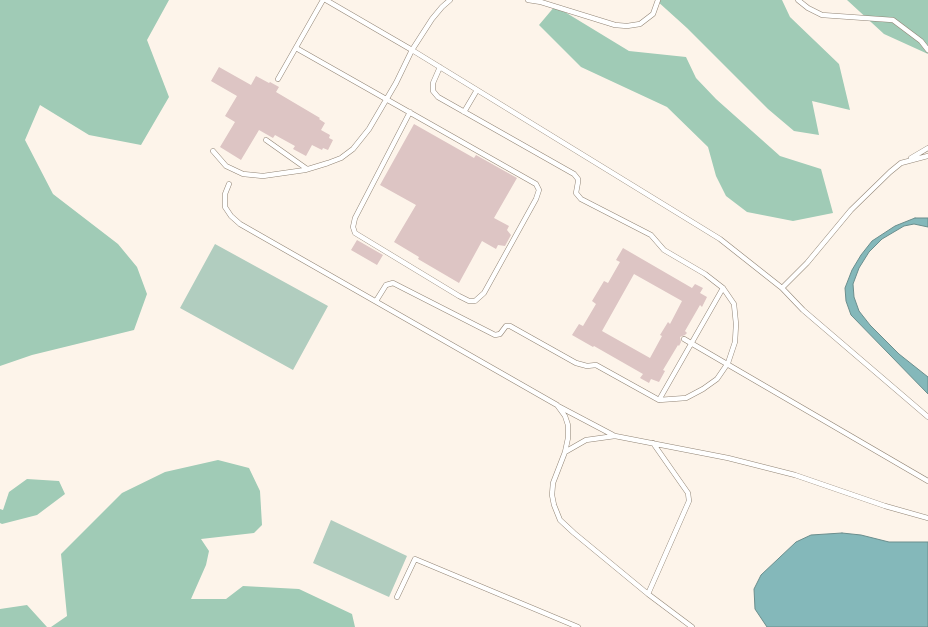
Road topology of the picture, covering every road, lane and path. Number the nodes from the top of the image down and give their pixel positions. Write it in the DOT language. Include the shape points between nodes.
graph roads {
  1 [pos="324,0"];
  2 [pos="450,0"];
  3 [pos="528,0"];
  4 [pos="658,0"];
  5 [pos="798,0"];
  6 [pos="296,48"];
  7 [pos="412,50"];
  8 [pos="928,50"];
  9 [pos="440,67"];
  10 [pos="278,80"];
  11 [pos="477,90"];
  12 [pos="386,99"];
  13 [pos="410,112"];
  14 [pos="464,112"];
  15 [pos="266,140"];
  16 [pos="928,148"];
  17 [pos="213,151"];
  18 [pos="928,156"];
  19 [pos="901,163"];
  20 [pos="307,169"];
  21 [pos="229,184"];
  22 [pos="723,288"];
  23 [pos="782,288"];
  24 [pos="376,301"];
  25 [pos="684,339"];
  26 [pos="691,343"];
  27 [pos="728,363"];
  28 [pos="659,400"];
  29 [pos="557,405"];
  30 [pos="928,417"];
  31 [pos="615,436"];
  32 [pos="653,443"];
  33 [pos="566,452"];
  34 [pos="928,481"];
  35 [pos="928,518"];
  36 [pos="648,594"];
  37 [pos="398,597"];
  38 [pos="578,627"];
  39 [pos="692,627"];
  1 -- 6 [label="lane"];
  1 -- 7 [label="lane"];
  2 -- 7 [label="lane" via="432,19"];
  3 -- 4 [label="lane" via="627,26 640,24 653,14"];
  5 -- 8 [label="lane" via="822,15 893,20"];
  6 -- 10 [label="lane"];
  6 -- 12 [label="lane"];
  7 -- 9 [label="lane"];
  7 -- 12 [label="lane"];
  9 -- 11 [label="lane"];
  9 -- 14 [label="lane" via="433,91"];
  11 -- 14 [label="lane"];
  11 -- 23 [label="lane" via="720,238"];
  12 -- 13 [label="lane"];
  12 -- 20 [label="lane" via="353,149 341,158"];
  13 -- 13 [label="lane" via="536,184 536,199 484,293 475,301 459,296 355,233 355,218"];
  14 -- 22 [label="lane" via="574,174 578,182 576,193 581,199 651,234 664,250"];
  15 -- 20 [label="lane"];
  16 -- 19 [label="lane"];
  17 -- 20 [label="lane" via="226,166 242,174 263,176"];
  18 -- 19 [label="lane"];
  19 -- 23 [label="lane" via="851,210"];
  21 -- 24 [label="lane" via="225,207 240,224"];
  22 -- 26 [label="lane"];
  22 -- 27 [label="lane" via="734,304 736,324 735,342"];
  23 -- 30 [label="lane" via="803,310"];
  24 -- 28 [label="lane" via="386,285 392,283 495,335 510,326 576,363 596,365"];
  24 -- 29 [label="lane"];
  25 -- 26 [label="lane"];
  26 -- 27 [label="lane"];
  26 -- 28 [label="lane"];
  27 -- 28 [label="lane" via="717,379 703,389 686,398"];
  27 -- 34 [label="lane"];
  29 -- 31 [label="lane"];
  29 -- 33 [label="lane" via="568,425"];
  31 -- 32 [label="lane"];
  31 -- 33 [label="lane" via="586,440"];
  32 -- 35 [label="lane" via="794,475"];
  32 -- 36 [label="lane" via="688,493 689,501"];
  33 -- 36 [label="lane" via="552,482 554,505 560,520"];
  36 -- 39 [label="lane"];
  37 -- 38 [label="lane" via="415,559"];
}
